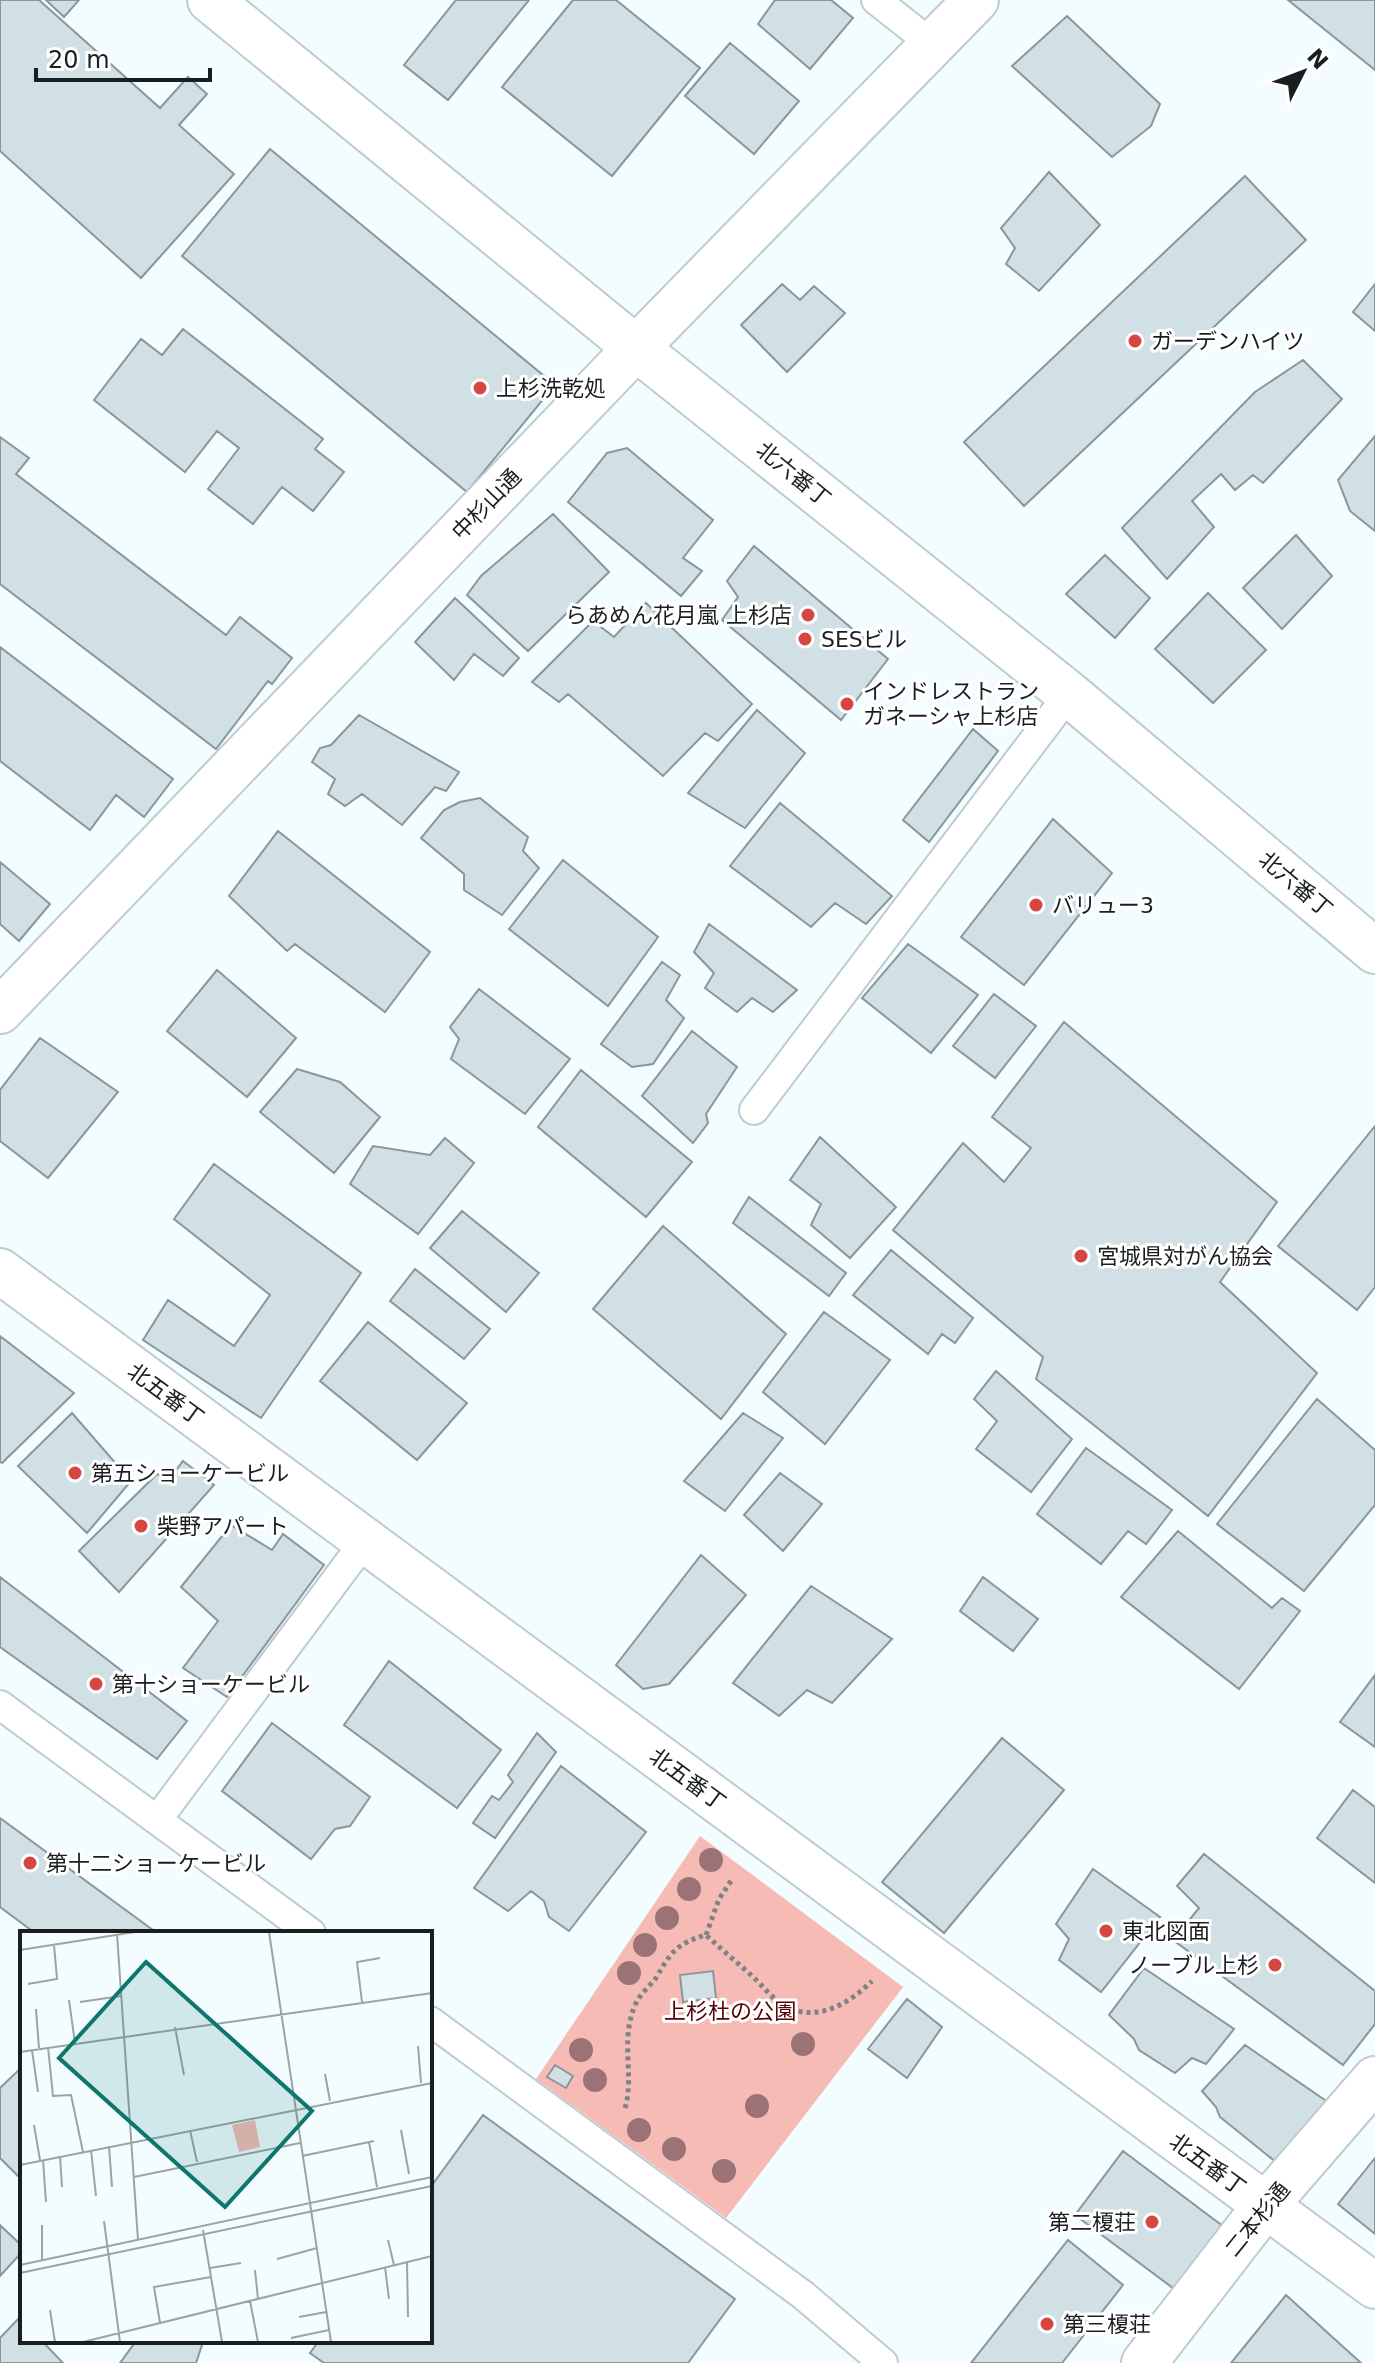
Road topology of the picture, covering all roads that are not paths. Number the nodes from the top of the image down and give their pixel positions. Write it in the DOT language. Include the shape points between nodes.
graph roads {
  1 [pos="876,0"];
  2 [pos="976,0"];
  3 [pos="230,6"];
  4 [pos="933,45"];
  5 [pos="636,348"];
  6 [pos="1069,694"];
  7 [pos="1375,951"];
  8 [pos="0,1011"];
  9 [pos="754,1110"];
  10 [pos="0,1271"];
  11 [pos="365,1541"];
  12 [pos="0,1705"];
  13 [pos="157,1820"];
  14 [pos="308,1931"];
  15 [pos="432,2022"];
  16 [pos="1375,2079"];
  17 [pos="1265,2206"];
  18 [pos="1375,2286"];
  19 [pos="883,2363"];
  20 [pos="1144,2363"];
  1 -- 4 [label="lane"];
  2 -- 4 [label="street, 中杉山通"];
  3 -- 5 [label="street, 北六番丁"];
  4 -- 5 [label="street, 中杉山通"];
  5 -- 6 [label="street, 北六番丁"];
  5 -- 8 [label="street, 中杉山通"];
  6 -- 7 [label="street, 北六番丁"];
  6 -- 9 [label="lane"];
  10 -- 11 [label="street, 北五番丁"];
  11 -- 13 [label="lane"];
  11 -- 17 [label="street, 北五番丁"];
  12 -- 13 [label="lane"];
  13 -- 14 [label="lane"];
  15 -- 19 [label="lane" via="803,2295"];
  16 -- 17 [label="street, 二本杉通"];
  17 -- 18 [label="street, 北五番丁"];
  17 -- 20 [label="street, 二本杉通"];
}
